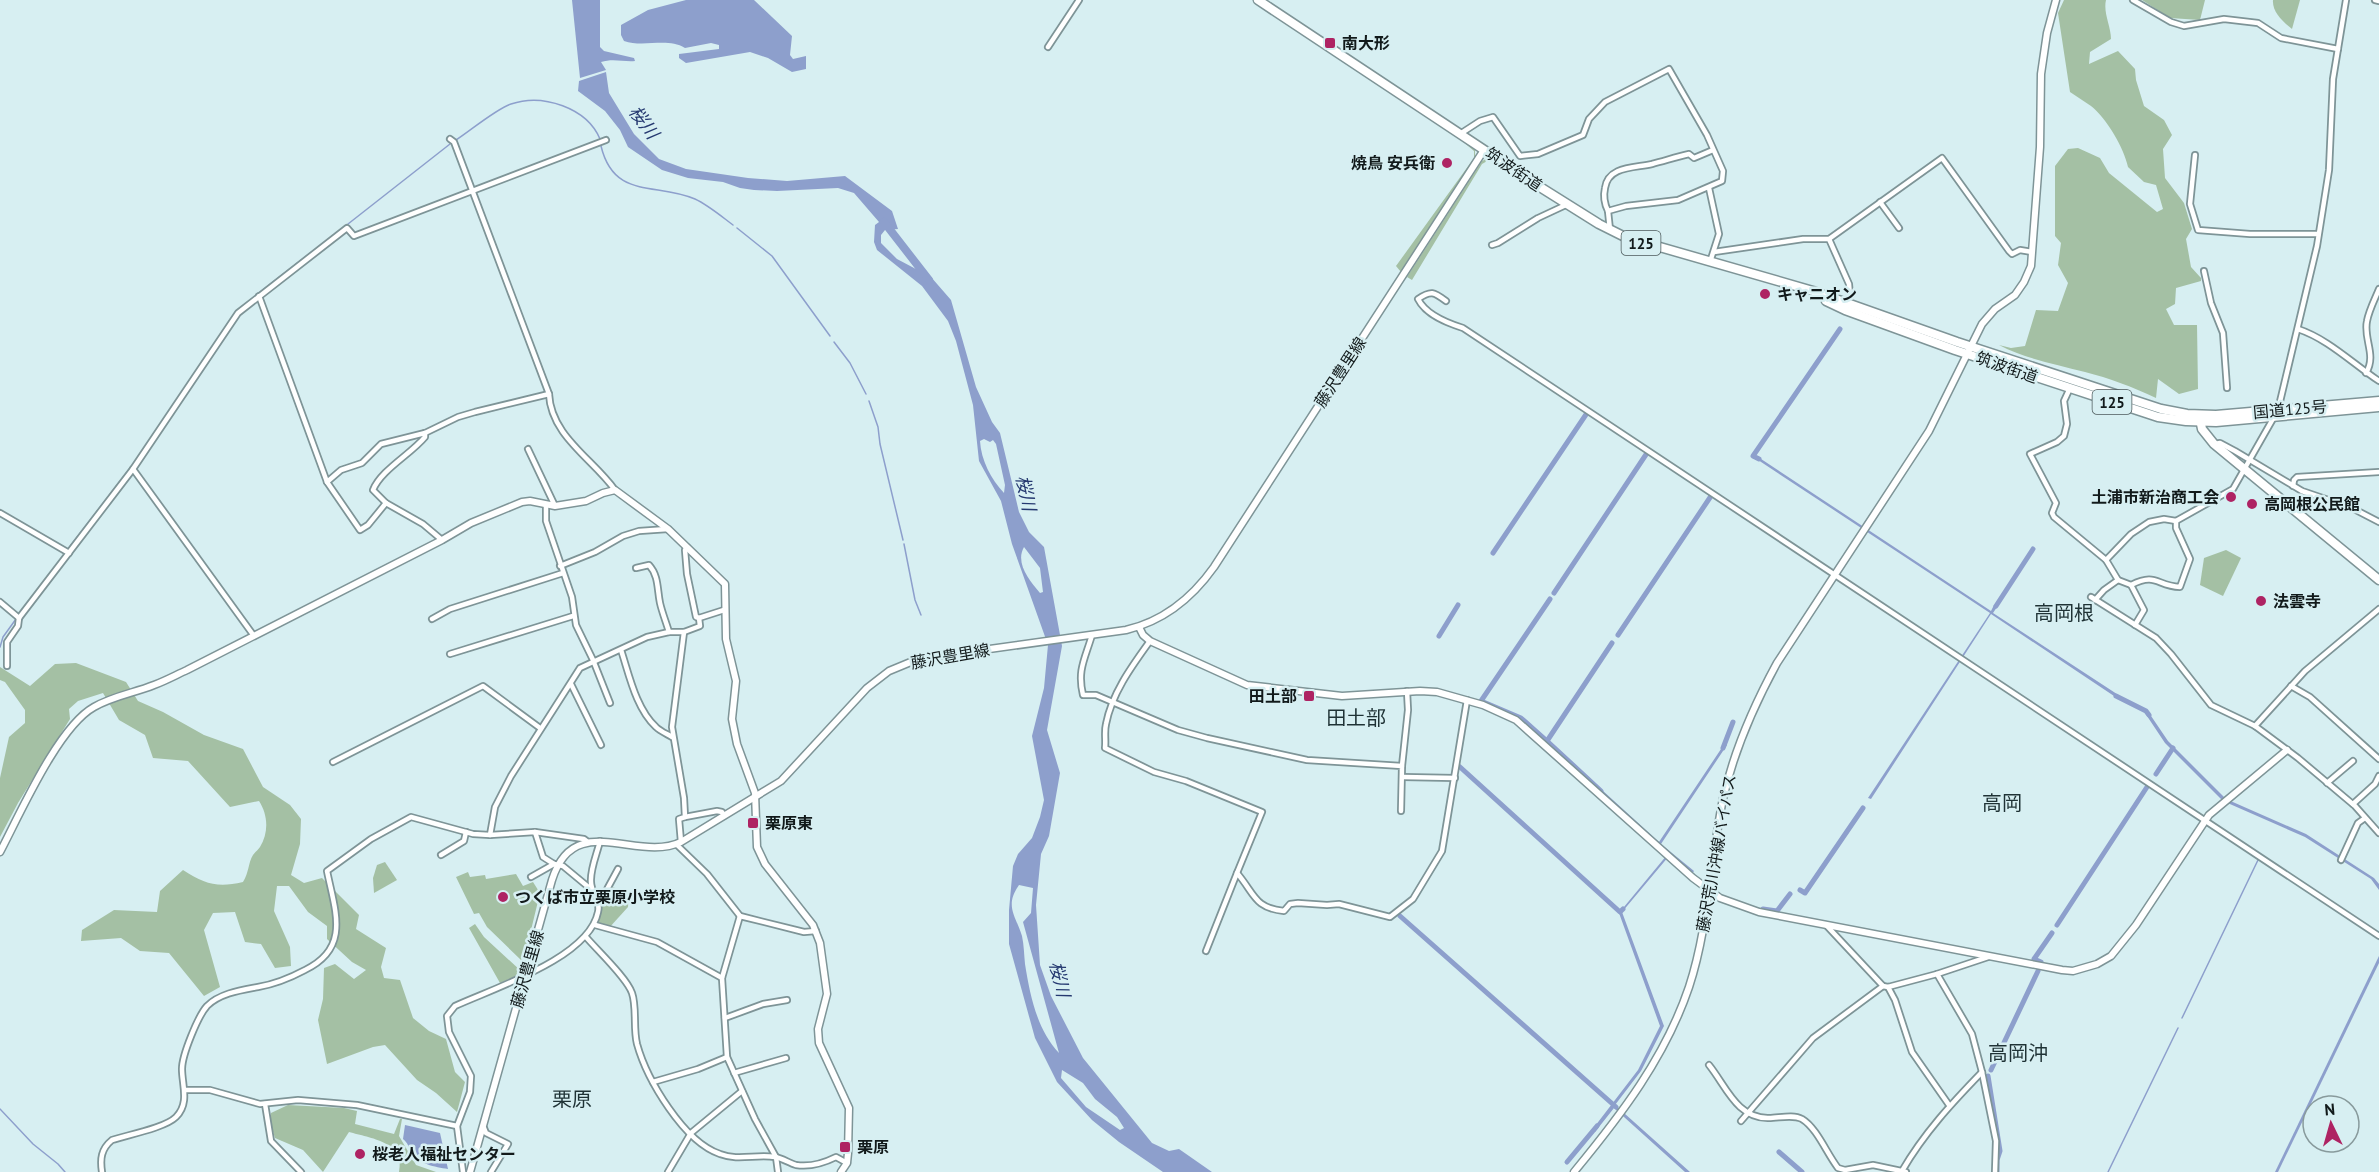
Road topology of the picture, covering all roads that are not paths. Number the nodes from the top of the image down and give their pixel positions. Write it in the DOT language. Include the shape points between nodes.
graph roads {
  1 [pos="1079,0"];
  2 [pos="1258,0"];
  3 [pos="2056,0"];
  4 [pos="2133,0"];
  5 [pos="2346,0"];
  6 [pos="1048,47"];
  7 [pos="2338,49"];
  8 [pos="1460,134"];
  9 [pos="450,139"];
  10 [pos="606,140"];
  11 [pos="1484,150"];
  12 [pos="1713,150"];
  13 [pos="2195,156"];
  14 [pos="1709,188"];
  15 [pos="472,191"];
  16 [pos="1880,201"];
  17 [pos="1568,204"];
  18 [pos="1608,211"];
  19 [pos="1899,228"];
  20 [pos="1610,230"];
  21 [pos="2318,234"];
  22 [pos="1829,239"];
  23 [pos="1492,245"];
  24 [pos="1714,252"];
  25 [pos="2033,252"];
  26 [pos="1710,262"];
  27 [pos="2204,271"];
  28 [pos="2379,289"];
  29 [pos="259,296"];
  30 [pos="1850,296"];
  31 [pos="1446,301"];
  32 [pos="2298,329"];
  33 [pos="1969,350"];
  34 [pos="2366,372"];
  35 [pos="2379,381"];
  36 [pos="2070,388"];
  37 [pos="2227,388"];
  38 [pos="549,394"];
  39 [pos="2379,401"];
  40 [pos="2379,407"];
  41 [pos="2276,413"];
  42 [pos="2200,419"];
  43 [pos="425,433"];
  44 [pos="2214,444"];
  45 [pos="528,449"];
  46 [pos="2250,459"];
  47 [pos="133,469"];
  48 [pos="2244,469"];
  49 [pos="2379,472"];
  50 [pos="327,482"];
  51 [pos="2294,486"];
  52 [pos="615,490"];
  53 [pos="386,503"];
  54 [pos="546,506"];
  55 [pos="555,506"];
  56 [pos="0,513"];
  57 [pos="2176,521"];
  58 [pos="2379,522"];
  59 [pos="668,530"];
  60 [pos="442,540"];
  61 [pos="687,547"];
  62 [pos="69,553"];
  63 [pos="2106,560"];
  64 [pos="560,566"];
  65 [pos="636,568"];
  66 [pos="563,573"];
  67 [pos="1835,574"];
  68 [pos="2118,580"];
  69 [pos="2379,580"];
  70 [pos="2131,585"];
  71 [pos="0,602"];
  72 [pos="2379,609"];
  73 [pos="724,610"];
  74 [pos="573,616"];
  75 [pos="19,618"];
  76 [pos="699,618"];
  77 [pos="432,619"];
  78 [pos="2136,625"];
  79 [pos="1138,627"];
  80 [pos="669,632"];
  81 [pos="684,632"];
  82 [pos="1090,635"];
  83 [pos="254,636"];
  84 [pos="1150,641"];
  85 [pos="621,650"];
  86 [pos="450,654"];
  87 [pos="593,660"];
  88 [pos="7,666"];
  89 [pos="571,684"];
  90 [pos="2292,686"];
  91 [pos="1407,692"];
  92 [pos="1467,700"];
  93 [pos="1113,702"];
  94 [pos="610,703"];
  95 [pos="2255,726"];
  96 [pos="540,728"];
  97 [pos="672,737"];
  98 [pos="601,745"];
  99 [pos="2287,750"];
  100 [pos="2379,759"];
  101 [pos="2353,761"];
  102 [pos="333,762"];
  103 [pos="1402,766"];
  104 [pos="2379,776"];
  105 [pos="1403,777"];
  106 [pos="1455,778"];
  107 [pos="2327,783"];
  108 [pos="755,798"];
  109 [pos="2353,804"];
  110 [pos="1401,811"];
  111 [pos="724,816"];
  112 [pos="685,817"];
  113 [pos="2365,818"];
  114 [pos="2205,821"];
  115 [pos="466,832"];
  116 [pos="536,832"];
  117 [pos="2379,833"];
  118 [pos="490,835"];
  119 [pos="600,841"];
  120 [pos="588,842"];
  121 [pos="678,843"];
  122 [pos="0,852"];
  123 [pos="441,855"];
  124 [pos="2342,858"];
  125 [pos="556,864"];
  126 [pos="618,869"];
  127 [pos="1237,873"];
  128 [pos="531,877"];
  129 [pos="592,890"];
  130 [pos="1709,891"];
  131 [pos="599,904"];
  132 [pos="740,916"];
  133 [pos="595,924"];
  134 [pos="1826,926"];
  135 [pos="816,931"];
  136 [pos="2379,936"];
  137 [pos="586,937"];
  138 [pos="1206,951"];
  139 [pos="1990,956"];
  140 [pos="1937,974"];
  141 [pos="525,975"];
  142 [pos="722,978"];
  143 [pos="1886,986"];
  144 [pos="787,1000"];
  145 [pos="725,1018"];
  146 [pos="727,1057"];
  147 [pos="786,1058"];
  148 [pos="1709,1065"];
  149 [pos="1982,1072"];
  150 [pos="734,1073"];
  151 [pos="653,1082"];
  152 [pos="185,1090"];
  153 [pos="742,1091"];
  154 [pos="265,1104"];
  155 [pos="1949,1105"];
  156 [pos="1748,1113"];
  157 [pos="1741,1121"];
  158 [pos="457,1126"];
  159 [pos="483,1128"];
  160 [pos="691,1133"];
  161 [pos="776,1157"];
  162 [pos="847,1163"];
  163 [pos="1904,1171"];
  164 [pos="102,1172"];
  165 [pos="301,1172"];
  166 [pos="463,1172"];
  167 [pos="470,1172"];
  168 [pos="491,1172"];
  169 [pos="668,1172"];
  170 [pos="778,1172"];
  171 [pos="841,1172"];
  172 [pos="1574,1172"];
  173 [pos="1995,1172"];
  1 -- 6 [label="street"];
  2 -- 8 [label="highway, 筑波街道 / 125"];
  3 -- 25 [label="street, 藤沢荒川沖線バイパス" via="2040,74"];
  4 -- 7 [label="street" via="2184,26 2224,19 2258,23 2280,38"];
  5 -- 7 [label="street"];
  7 -- 21 [label="street" via="2329,170"];
  8 -- 11 [label="highway, 筑波街道 / 125"];
  8 -- 12 [label="street" via="1493,117 1520,156 1538,154 1583,135 1589,119 1605,102 1669,69"];
  9 -- 15 [label="street"];
  10 -- 15 [label="street"];
  11 -- 17 [label="highway, 筑波街道 / 125"];
  11 -- 79 [label="street, 藤沢豊里線" via="1203,582 1175,608"];
  12 -- 14 [label="street" via="1723,177"];
  12 -- 18 [label="street" via="1694,158 1689,153 1614,173 1605,186 1603,199"];
  13 -- 21 [label="street" via="2190,204 2198,230"];
  14 -- 18 [label="street" via="1678,200"];
  14 -- 24 [label="street" via="1719,234"];
  15 -- 29 [label="street" via="354,236 347,228"];
  15 -- 38 [label="street"];
  16 -- 19 [label="street"];
  16 -- 22 [label="street"];
  16 -- 25 [label="street" via="1942,158 2009,251"];
  17 -- 20 [label="highway, 筑波街道 / 125"];
  17 -- 23 [label="street"];
  18 -- 20 [label="street"];
  20 -- 26 [label="highway, 筑波街道 / 125"];
  21 -- 32 [label="street"];
  22 -- 24 [label="street" via="1803,238"];
  22 -- 30 [label="street"];
  24 -- 26 [label="street"];
  25 -- 33 [label="street, 藤沢荒川沖線バイパス" via="2024,282 2015,295 1987,317"];
  26 -- 33 [label="highway, 筑波街道 / 125" via="1794,285"];
  27 -- 37 [label="street" via="2223,333"];
  28 -- 34 [label="street" via="2366,323 2371,352"];
  29 -- 47 [label="street" via="238,313"];
  29 -- 50 [label="street"];
  31 -- 67 [label="street" via="1433,292 1418,298 1424,308 1444,322 1463,328"];
  32 -- 34 [label="street" via="2326,342"];
  32 -- 41 [label="street"];
  33 -- 36 [label="highway, 筑波街道 / 125"];
  33 -- 42 [label="highway, 筑波街道 / 125"];
  33 -- 67 [label="street, 藤沢荒川沖線バイパス" via="1929,431"];
  34 -- 35 [label="street"];
  36 -- 42 [label="highway, 筑波街道 / 125" via="2149,415"];
  36 -- 63 [label="street" via="2064,401 2064,436 2030,454 2056,503 2054,517"];
  38 -- 43 [label="street" via="458,417"];
  38 -- 52 [label="street" via="552,413 567,436"];
  39 -- 41 [label="highway, 国道125号 / 125"];
  40 -- 41 [label="highway, 国道125号 / 125"];
  41 -- 42 [label="highway, 国道125号 / 125"];
  41 -- 46 [label="street"];
  42 -- 44 [label="highway" via="2203,433"];
  43 -- 50 [label="street" via="381,444 362,463 344,468"];
  43 -- 53 [label="street" via="416,448 374,487"];
  44 -- 46 [label="street"];
  44 -- 48 [label="highway"];
  45 -- 55 [label="street"];
  46 -- 48 [label="street"];
  46 -- 51 [label="street"];
  47 -- 62 [label="street"];
  47 -- 83 [label="street"];
  48 -- 57 [label="street" via="2233,489"];
  48 -- 69 [label="highway"];
  49 -- 51 [label="street" via="2297,477"];
  50 -- 53 [label="street" via="360,530"];
  51 -- 58 [label="street"];
  52 -- 55 [label="street" via="586,501"];
  52 -- 59 [label="street"];
  53 -- 60 [label="street"];
  54 -- 55 [label="street"];
  54 -- 60 [label="street" via="522,502"];
  54 -- 64 [label="street" via="546,521"];
  56 -- 62 [label="street"];
  57 -- 63 [label="street" via="2150,522"];
  57 -- 70 [label="street" via="2190,559 2180,587 2157,579 2143,579"];
  59 -- 61 [label="street"];
  59 -- 64 [label="street" via="623,536"];
  60 -- 83 [label="street"];
  61 -- 73 [label="street" via="725,584"];
  61 -- 76 [label="street" via="687,574"];
  62 -- 75 [label="street"];
  63 -- 68 [label="street"];
  64 -- 66 [label="street"];
  65 -- 80 [label="street" via="649,565 654,571"];
  66 -- 74 [label="street" via="572,597"];
  66 -- 77 [label="street" via="450,609"];
  67 -- 114 [label="street"];
  67 -- 130 [label="street, 藤沢荒川沖線バイパス" via="1777,663 1746,724 1723,799"];
  68 -- 70 [label="street"];
  68 -- 78 [label="street" via="2093,599"];
  70 -- 78 [label="street" via="2144,610"];
  71 -- 75 [label="street"];
  72 -- 90 [label="street"];
  73 -- 76 [label="street"];
  73 -- 108 [label="street" via="736,681 733,726"];
  74 -- 86 [label="street"];
  74 -- 87 [label="street"];
  75 -- 88 [label="street" via="7,642"];
  76 -- 81 [label="street" via="700,626"];
  78 -- 95 [label="street" via="2171,654 2211,705"];
  79 -- 82 [label="street, 藤沢豊里線"];
  79 -- 84 [label="street"];
  80 -- 81 [label="street"];
  80 -- 85 [label="street" via="647,637"];
  81 -- 97 [label="street"];
  82 -- 93 [label="street" via="1080,668 1083,695"];
  82 -- 108 [label="street, 藤沢豊里線" via="910,661 879,678 789,773"];
  83 -- 122 [label="street" via="153,686 87,712 61,741"];
  84 -- 91 [label="street" via="1233,680 1263,688 1342,696"];
  84 -- 93 [label="street" via="1130,668"];
  85 -- 87 [label="street"];
  85 -- 97 [label="street" via="647,715 655,727"];
  87 -- 89 [label="street" via="580,668"];
  87 -- 94 [label="street"];
  89 -- 96 [label="street"];
  89 -- 98 [label="street"];
  90 -- 95 [label="street"];
  90 -- 100 [label="street" via="2310,697"];
  91 -- 92 [label="street" via="1437,692"];
  91 -- 103 [label="street"];
  92 -- 106 [label="street"];
  92 -- 130 [label="street" via="1525,726"];
  93 -- 103 [label="street" via="1207,738 1307,760"];
  93 -- 127 [label="street" via="1105,727 1106,748 1154,772 1262,812"];
  95 -- 99 [label="street"];
  96 -- 102 [label="street" via="483,686"];
  96 -- 118 [label="street" via="495,807"];
  97 -- 112 [label="street"];
  99 -- 107 [label="street"];
  99 -- 114 [label="street"];
  101 -- 107 [label="street"];
  103 -- 105 [label="street"];
  104 -- 109 [label="street"];
  105 -- 106 [label="street"];
  105 -- 110 [label="street"];
  106 -- 127 [label="street" via="1443,851 1413,899 1390,917 1340,904 1298,903 1290,904 1284,911 1271,910 1260,905"];
  107 -- 109 [label="street"];
  108 -- 111 [label="street, 藤沢豊里線"];
  108 -- 135 [label="street" via="760,855"];
  109 -- 113 [label="street"];
  111 -- 112 [label="street" via="717,811"];
  111 -- 121 [label="street, 藤沢豊里線"];
  112 -- 121 [label="street" via="679,819"];
  113 -- 117 [label="street"];
  113 -- 124 [label="street" via="2358,823"];
  114 -- 136 [label="street"];
  114 -- 139 [label="street" via="2120,947 2103,961 2073,970"];
  115 -- 118 [label="street"];
  115 -- 123 [label="street" via="464,841"];
  115 -- 152 [label="street" via="411,817 371,839 327,871 337,932 330,952 317,965 276,984 234,992 209,1004 202,1012 183,1063"];
  116 -- 118 [label="street"];
  116 -- 120 [label="street"];
  116 -- 125 [label="street" via="543,857"];
  119 -- 120 [label="street, 藤沢豊里線"];
  119 -- 121 [label="street, 藤沢豊里線" via="652,846"];
  119 -- 129 [label="street" via="590,879"];
  120 -- 125 [label="street, 藤沢豊里線"];
  121 -- 132 [label="street"];
  125 -- 128 [label="street"];
  125 -- 129 [label="street"];
  125 -- 141 [label="street, 藤沢豊里線"];
  126 -- 131 [label="street"];
  127 -- 138 [label="street"];
  129 -- 131 [label="street"];
  130 -- 134 [label="street" via="1741,907"];
  130 -- 172 [label="street, 藤沢荒川沖線バイパス" via="1691,980 1662,1051 1620,1115"];
  131 -- 133 [label="street"];
  132 -- 135 [label="street" via="804,932"];
  132 -- 142 [label="street"];
  133 -- 137 [label="street"];
  133 -- 142 [label="street" via="657,942"];
  134 -- 139 [label="street"];
  134 -- 143 [label="street"];
  135 -- 162 [label="street" via="828,987 818,1029 819,1043 849,1108"];
  137 -- 141 [label="street" via="566,953"];
  137 -- 151 [label="street" via="632,992 637,1043"];
  139 -- 140 [label="street"];
  140 -- 143 [label="street"];
  140 -- 149 [label="street" via="1972,1034"];
  141 -- 158 [label="street" via="455,1006 447,1016 449,1032 472,1081"];
  141 -- 159 [label="street, 藤沢豊里線"];
  142 -- 145 [label="street"];
  143 -- 155 [label="street" via="1895,1000 1912,1052"];
  143 -- 156 [label="street" via="1813,1038"];
  144 -- 145 [label="street" via="762,1004"];
  145 -- 146 [label="street"];
  146 -- 150 [label="street"];
  146 -- 151 [label="street"];
  147 -- 150 [label="street"];
  148 -- 156 [label="street" via="1727,1094"];
  149 -- 155 [label="street"];
  149 -- 173 [label="street" via="1996,1141"];
  150 -- 153 [label="street"];
  151 -- 160 [label="street"];
  152 -- 154 [label="street" via="210,1090"];
  152 -- 164 [label="street" via="176,1117 105,1146 100,1160"];
  153 -- 160 [label="street"];
  153 -- 161 [label="street"];
  154 -- 158 [label="street" via="298,1100 357,1105"];
  154 -- 165 [label="street" via="271,1141"];
  155 -- 163 [label="street"];
  156 -- 157 [label="street"];
  156 -- 163 [label="street" via="1761,1118 1803,1120 1838,1168 1873,1165"];
  158 -- 166 [label="street"];
  159 -- 167 [label="street, 藤沢豊里線"];
  159 -- 168 [label="street" via="508,1144"];
  160 -- 161 [label="street" via="704,1146 734,1158"];
  160 -- 169 [label="street"];
  161 -- 162 [label="street" via="796,1165 836,1157"];
  161 -- 170 [label="street"];
  162 -- 171 [label="street"];
}
